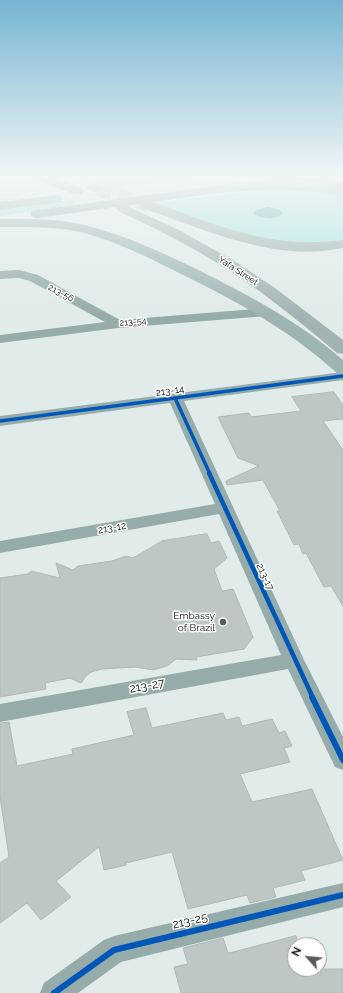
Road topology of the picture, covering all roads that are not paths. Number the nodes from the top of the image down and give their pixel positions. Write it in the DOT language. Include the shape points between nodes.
graph roads {
  1 [pos="10,222"];
  2 [pos="91,222"];
  3 [pos="162,222"];
  4 [pos="170,222"];
  5 [pos="191,222"];
  6 [pos="97,233"];
  7 [pos="343,244"];
  8 [pos="0,275"];
  9 [pos="267,312"];
  10 [pos="118,324"];
  11 [pos="343,332"];
  12 [pos="0,339"];
  13 [pos="343,349"];
  14 [pos="343,369"];
  15 [pos="343,376"];
  16 [pos="175,398"];
  17 [pos="0,421"];
  18 [pos="224,508"];
  19 [pos="0,547"];
  20 [pos="294,660"];
  21 [pos="0,713"];
  22 [pos="343,760"];
  23 [pos="343,895"];
  24 [pos="54,993"];
  1 -- 6 [label="main road" via="58,224"];
  2 -- 6 [label="main road"];
  3 -- 13 [label="highway, Yafa Street" via="284,302"];
  4 -- 11 [label="highway, Yafa Street" via="272,280"];
  5 -- 7 [label="highway" via="273,245 299,248"];
  6 -- 9 [label="main road" via="194,274"];
  8 -- 10 [label="street, 213-56" via="19,274 34,278"];
  9 -- 10 [label="street, 213-54"];
  9 -- 14 [label="main road" via="306,337"];
  10 -- 12 [label="street, 213-54"];
  15 -- 16 [label="street, 213-14"];
  16 -- 17 [label="street, 213-14"];
  16 -- 18 [label="street, 213-17"];
  18 -- 19 [label="street, 213-12"];
  18 -- 20 [label="street, 213-17"];
  20 -- 21 [label="street, 213-27"];
  20 -- 22 [label="street, 213-17"];
  23 -- 24 [label="street, 213-25" via="114,950"];
}
